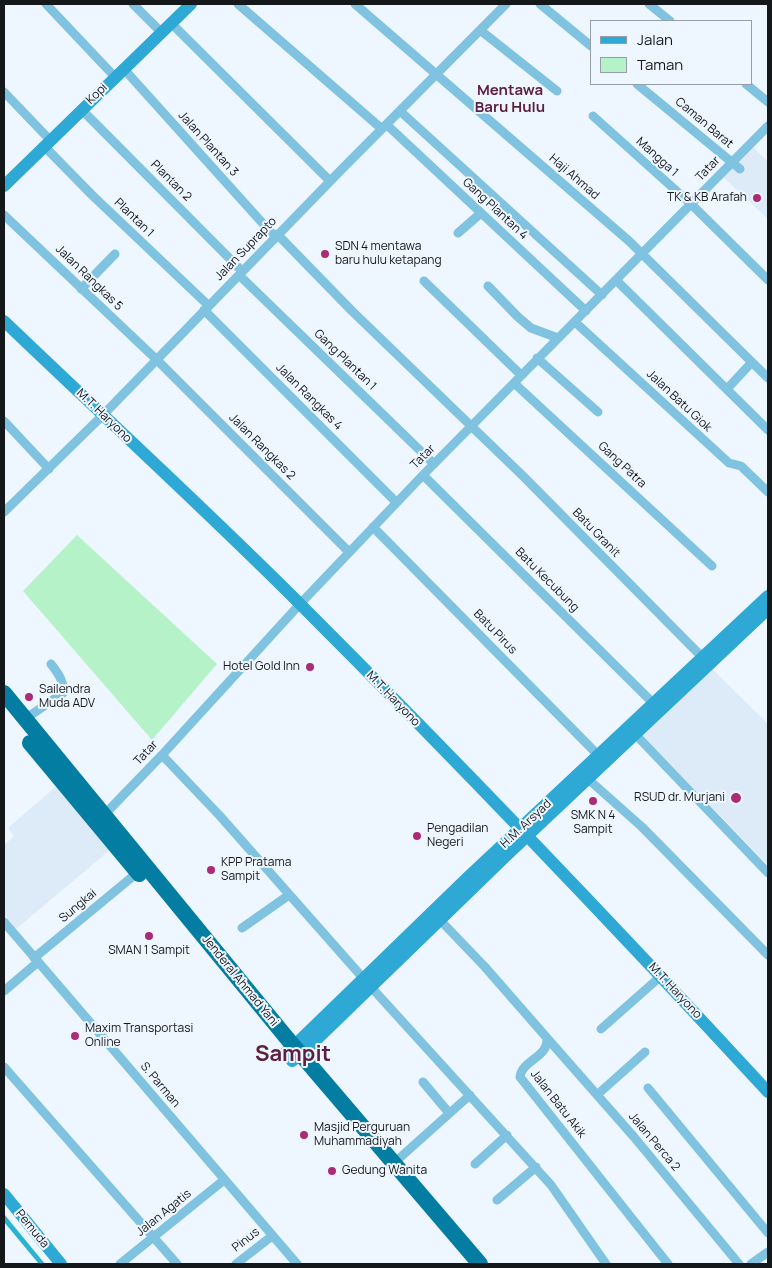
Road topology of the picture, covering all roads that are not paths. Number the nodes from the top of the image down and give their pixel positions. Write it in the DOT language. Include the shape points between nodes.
graph roads {
  1 [pos="46,4"];
  2 [pos="133,4"];
  3 [pos="191,4"];
  4 [pos="238,4"];
  5 [pos="355,4"];
  6 [pos="506,4"];
  7 [pos="540,4"];
  8 [pos="649,4"];
  9 [pos="669,20"];
  10 [pos="171,23"];
  11 [pos="480,30"];
  12 [pos="161,32"];
  13 [pos="590,45"];
  14 [pos="119,73"];
  15 [pos="436,74"];
  16 [pos="638,85"];
  17 [pos="747,85"];
  18 [pos="557,91"];
  19 [pos="4,92"];
  20 [pos="768,102"];
  21 [pos="81,110"];
  22 [pos="400,111"];
  23 [pos="593,116"];
  24 [pos="768,126"];
  25 [pos="384,127"];
  26 [pos="47,143"];
  27 [pos="732,162"];
  28 [pos="740,169"];
  29 [pos="330,181"];
  30 [pos="4,186"];
  31 [pos="691,204"];
  32 [pos="481,213"];
  33 [pos="4,215"];
  34 [pos="458,233"];
  35 [pos="276,236"];
  36 [pos="115,254"];
  37 [pos="643,254"];
  38 [pos="240,273"];
  39 [pos="616,280"];
  40 [pos="768,280"];
  41 [pos="424,281"];
  42 [pos="488,286"];
  43 [pos="81,289"];
  44 [pos="602,295"];
  45 [pos="206,308"];
  46 [pos="586,312"];
  47 [pos="4,321"];
  48 [pos="575,322"];
  49 [pos="558,338"];
  50 [pos="537,358"];
  51 [pos="157,360"];
  52 [pos="752,362"];
  53 [pos="521,375"];
  54 [pos="768,378"];
  55 [pos="514,383"];
  56 [pos="727,389"];
  57 [pos="598,412"];
  58 [pos="102,416"];
  59 [pos="4,421"];
  60 [pos="472,426"];
  61 [pos="768,430"];
  62 [pos="434,464"];
  63 [pos="50,468"];
  64 [pos="423,475"];
  65 [pos="768,492"];
  66 [pos="396,502"];
  67 [pos="4,512"];
  68 [pos="373,527"];
  69 [pos="349,552"];
  70 [pos="712,566"];
  71 [pos="768,596"];
  72 [pos="300,604"];
  73 [pos="768,609"];
  74 [pos="702,658"];
  75 [pos="51,664"];
  76 [pos="4,694"];
  77 [pos="654,704"];
  78 [pos="4,710"];
  79 [pos="25,719"];
  80 [pos="635,734"];
  81 [pos="162,755"];
  82 [pos="599,756"];
  83 [pos="588,779"];
  84 [pos="105,814"];
  85 [pos="524,832"];
  86 [pos="137,873"];
  87 [pos="768,873"];
  88 [pos="289,895"];
  89 [pos="440,920"];
  90 [pos="4,922"];
  91 [pos="242,928"];
  92 [pos="421,930"];
  93 [pos="768,955"];
  94 [pos="36,960"];
  95 [pos="661,976"];
  96 [pos="367,982"];
  97 [pos="4,991"];
  98 [pos="601,1029"];
  99 [pos="547,1038"];
  100 [pos="645,1052"];
  101 [pos="293,1054"];
  102 [pos="4,1067"];
  103 [pos="423,1082"];
  104 [pos="648,1088"];
  105 [pos="768,1092"];
  106 [pos="470,1095"];
  107 [pos="597,1095"];
  108 [pos="449,1113"];
  109 [pos="507,1135"];
  110 [pos="476,1164"];
  111 [pos="536,1167"];
  112 [pos="398,1173"];
  113 [pos="224,1180"];
  114 [pos="4,1194"];
  115 [pos="497,1200"];
  116 [pos="768,1234"];
  117 [pos="272,1236"];
  118 [pos="154,1238"];
  119 [pos="768,1252"];
  120 [pos="61,1264"];
  121 [pos="120,1264"];
  122 [pos="177,1264"];
  123 [pos="236,1264"];
  124 [pos="296,1264"];
  125 [pos="467,1264"];
  126 [pos="480,1264"];
  127 [pos="606,1264"];
  128 [pos="668,1264"];
  129 [pos="739,1264"];
  130 [pos="751,1264"];
  1 -- 14 [label="street, Jalan Plantan 3"];
  2 -- 12 [label="street"];
  3 -- 10 [label="street, Kopi"];
  4 -- 25 [label="street, Gang Plantan 4"];
  5 -- 15 [label="street, Haji Ahmad"];
  6 -- 11 [label="street, Jalan Suprapto"];
  7 -- 13 [label="street"];
  8 -- 9 [label="street"];
  10 -- 12 [label="street, Kopi"];
  10 -- 29 [label="street"];
  11 -- 15 [label="street, Jalan Suprapto"];
  11 -- 18 [label="street"];
  12 -- 14 [label="street, Kopi"];
  14 -- 21 [label="street, Kopi"];
  14 -- 35 [label="street, Jalan Plantan 3"];
  15 -- 22 [label="street, Jalan Suprapto"];
  15 -- 37 [label="street, Haji Ahmad"];
  16 -- 27 [label="street, Caman Barat"];
  17 -- 20 [label="street"];
  19 -- 26 [label="street, Plantan 1"];
  21 -- 26 [label="street, Kopi"];
  21 -- 38 [label="street, Plantan 2"];
  22 -- 25 [label="street, Jalan Suprapto"];
  22 -- 44 [label="street"];
  23 -- 31 [label="street, Mangga 1"];
  24 -- 27 [label="street, Tatar"];
  25 -- 29 [label="street, Jalan Suprapto"];
  25 -- 32 [label="street, Gang Plantan 4"];
  26 -- 30 [label="street, Kopi"];
  26 -- 45 [label="street, Plantan 1" via="92,195"];
  27 -- 28 [label="street, Caman Barat"];
  27 -- 31 [label="street, Tatar"];
  29 -- 35 [label="street, Jalan Suprapto"];
  31 -- 37 [label="street, Tatar"];
  31 -- 40 [label="street, Mangga 1"];
  32 -- 34 [label="street"];
  32 -- 46 [label="street, Gang Plantan 4"];
  33 -- 43 [label="street, Jalan Rangkas 5"];
  35 -- 38 [label="street, Jalan Suprapto"];
  35 -- 60 [label="street, Jalan Plantan 3"];
  36 -- 43 [label="street"];
  37 -- 39 [label="street, Tatar"];
  37 -- 52 [label="street, Haji Ahmad"];
  38 -- 45 [label="street, Jalan Suprapto"];
  38 -- 62 [label="street, Gang Plantan 1"];
  39 -- 44 [label="street, Tatar"];
  39 -- 56 [label="street"];
  41 -- 53 [label="street"];
  42 -- 49 [label="street" via="531,328"];
  43 -- 51 [label="street, Jalan Rangkas 5"];
  44 -- 46 [label="street, Tatar"];
  45 -- 51 [label="street, Jalan Suprapto"];
  45 -- 66 [label="street, Jalan Rangkas 4"];
  46 -- 48 [label="street, Tatar"];
  47 -- 58 [label="street, M.T. Haryono"];
  48 -- 49 [label="street, Tatar"];
  48 -- 65 [label="street, Jalan Batu Giok" via="729,463 741,466"];
  49 -- 50 [label="street, Tatar"];
  50 -- 53 [label="street, Tatar"];
  50 -- 57 [label="street"];
  51 -- 58 [label="street, Jalan Suprapto"];
  51 -- 69 [label="street, Jalan Rangkas 2"];
  52 -- 54 [label="street, Haji Ahmad"];
  52 -- 56 [label="street"];
  53 -- 55 [label="street, Tatar"];
  55 -- 60 [label="street, Tatar"];
  55 -- 70 [label="street, Gang Patra"];
  56 -- 61 [label="street"];
  58 -- 63 [label="street, Jalan Suprapto"];
  58 -- 72 [label="street, M.T. Haryono"];
  59 -- 63 [label="street"];
  60 -- 62 [label="street, Tatar"];
  60 -- 74 [label="street, Batu Granit"];
  62 -- 64 [label="street, Tatar"];
  63 -- 67 [label="street, Jalan Suprapto"];
  64 -- 66 [label="street, Tatar"];
  64 -- 77 [label="street, Batu Kecubung"];
  66 -- 68 [label="street, Tatar"];
  68 -- 69 [label="street, Tatar"];
  68 -- 82 [label="street, Batu Pirus"];
  69 -- 72 [label="street, Tatar"];
  71 -- 74 [label="street, H.M. Arsyad"];
  72 -- 81 [label="street, Tatar"];
  72 -- 85 [label="street, M.T. Haryono"];
  73 -- 80 [label="street, H.M. Arsyad"];
  74 -- 77 [label="street, H.M. Arsyad"];
  75 -- 79 [label="street" via="64,690"];
  76 -- 79 [label="highway, Jenderal Ahmad Yani"];
  77 -- 82 [label="street, H.M. Arsyad"];
  78 -- 86 [label="highway, Jenderal Ahmad Yani"];
  79 -- 84 [label="highway, Jenderal Ahmad Yani"];
  80 -- 83 [label="street, H.M. Arsyad"];
  80 -- 87 [label="street"];
  81 -- 84 [label="street, Tatar"];
  81 -- 88 [label="street"];
  82 -- 85 [label="street, H.M. Arsyad"];
  83 -- 85 [label="street, H.M. Arsyad"];
  83 -- 93 [label="street" via="646,832"];
  84 -- 101 [label="highway, Jenderal Ahmad Yani"];
  85 -- 89 [label="street, H.M. Arsyad"];
  85 -- 92 [label="street, H.M. Arsyad"];
  85 -- 95 [label="street, M.T. Haryono"];
  86 -- 94 [label="street, Sungkai"];
  86 -- 101 [label="highway, Jenderal Ahmad Yani"];
  88 -- 91 [label="street"];
  88 -- 96 [label="street"];
  89 -- 92 [label="street, H.M. Arsyad"];
  89 -- 99 [label="street"];
  90 -- 94 [label="street, S. Parman"];
  92 -- 96 [label="street, H.M. Arsyad"];
  94 -- 97 [label="street, Sungkai"];
  94 -- 113 [label="street, S. Parman"];
  95 -- 98 [label="street"];
  95 -- 105 [label="street, M.T. Haryono"];
  96 -- 101 [label="street, H.M. Arsyad"];
  96 -- 106 [label="street"];
  99 -- 107 [label="street, Jalan Perca 2"];
  99 -- 128 [label="street, Jalan Batu Akik" via="545,1049 521,1071 520,1077"];
  100 -- 107 [label="street"];
  101 -- 112 [label="highway, Jenderal Ahmad Yani"];
  102 -- 118 [label="street"];
  103 -- 108 [label="street"];
  104 -- 116 [label="street"];
  106 -- 108 [label="street"];
  106 -- 109 [label="street"];
  107 -- 129 [label="street, Jalan Perca 2"];
  108 -- 112 [label="street"];
  109 -- 110 [label="street"];
  109 -- 111 [label="street"];
  111 -- 115 [label="street"];
  111 -- 127 [label="street"];
  112 -- 125 [label="highway, Jenderal Ahmad Yani"];
  112 -- 126 [label="highway, Jenderal Ahmad Yani"];
  113 -- 117 [label="street, S. Parman"];
  113 -- 118 [label="street, Jalan Agatis"];
  114 -- 120 [label="street, Pemuda"];
  117 -- 123 [label="street, Pinus"];
  117 -- 124 [label="street, S. Parman"];
  118 -- 121 [label="street, Jalan Agatis"];
  118 -- 122 [label="street"];
  119 -- 130 [label="street"];
}
